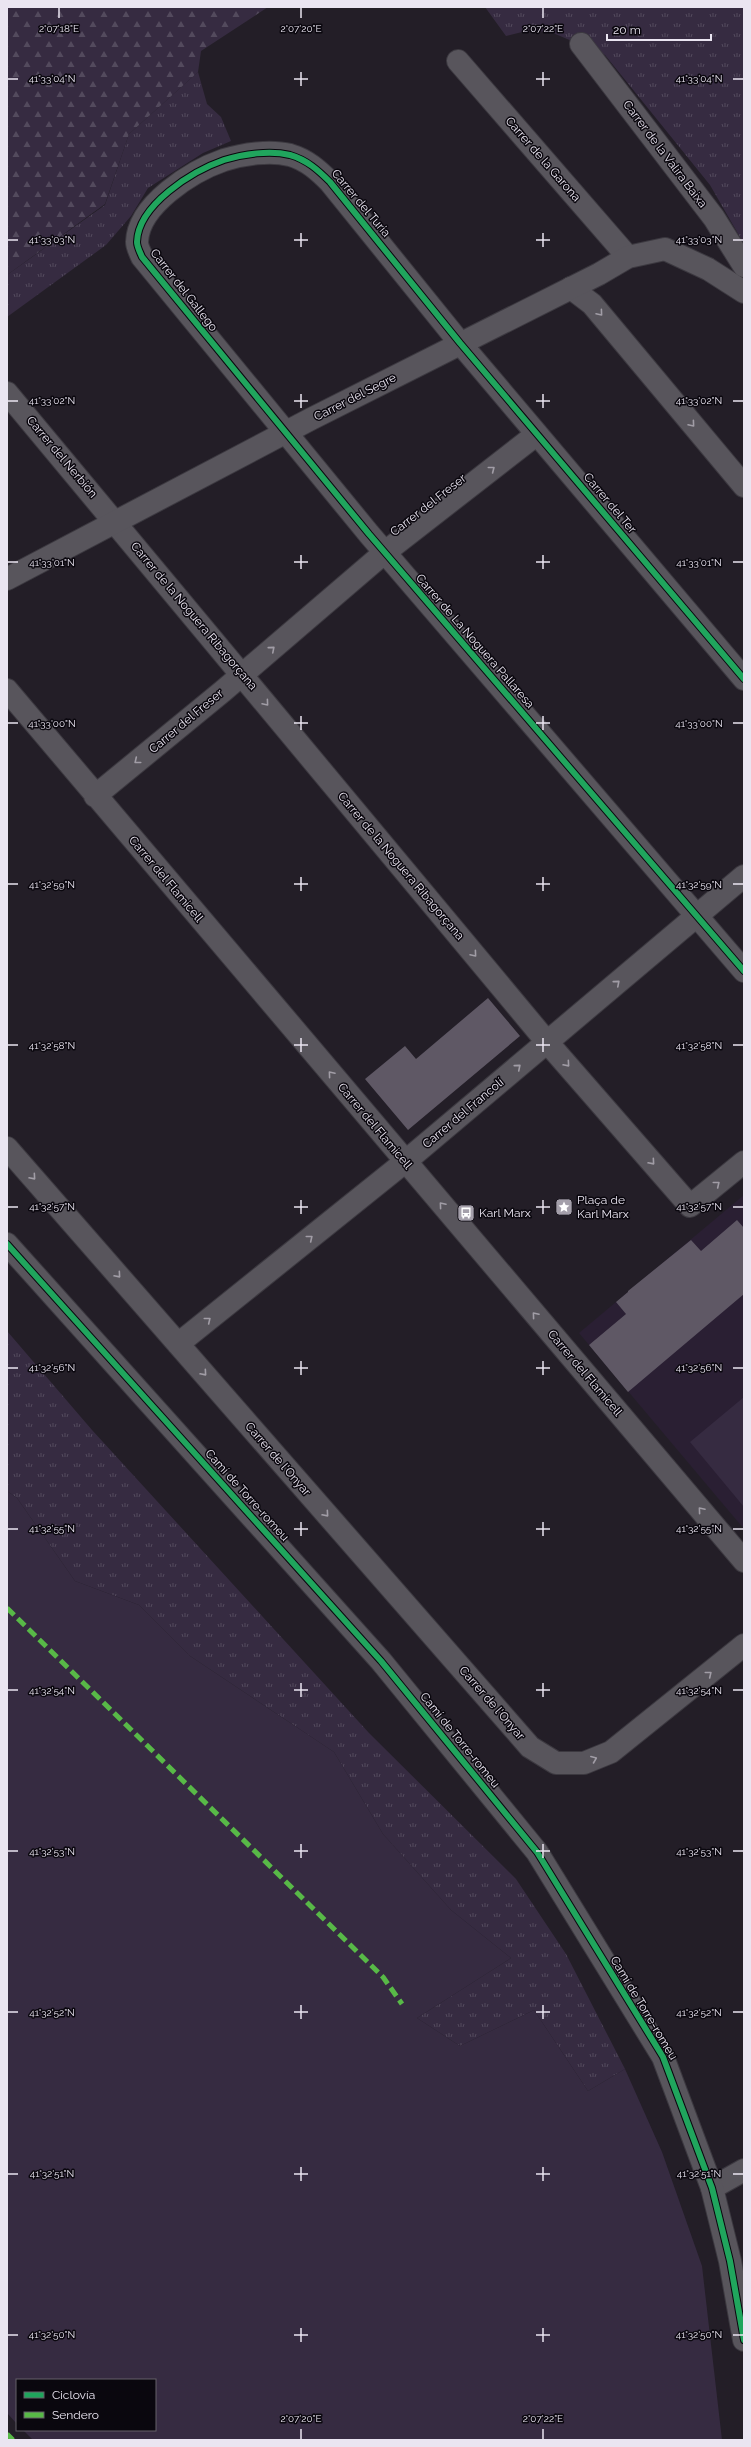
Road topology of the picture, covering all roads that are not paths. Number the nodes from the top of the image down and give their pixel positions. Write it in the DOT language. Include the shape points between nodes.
graph roads {
  1 [pos="581,44"];
  2 [pos="458,61"];
  3 [pos="207,168"];
  4 [pos="628,257"];
  5 [pos="744,266"];
  6 [pos="570,288"];
  7 [pos="744,292"];
  8 [pos="460,343"];
  9 [pos="7,393"];
  10 [pos="284,433"];
  11 [pos="537,434"];
  12 [pos="744,486"];
  13 [pos="116,522"];
  14 [pos="384,553"];
  15 [pos="7,579"];
  16 [pos="242,674"];
  17 [pos="744,679"];
  18 [pos="7,690"];
  19 [pos="95,796"];
  20 [pos="744,876"];
  21 [pos="696,915"];
  22 [pos="744,970"];
  23 [pos="547,1042"];
  24 [pos="7,1148"];
  25 [pos="406,1161"];
  26 [pos="744,1162"];
  27 [pos="7,1244"];
  28 [pos="178,1344"];
  29 [pos="744,1561"];
  30 [pos="744,1645"];
  31 [pos="744,2170"];
  32 [pos="712,2188"];
  33 [pos="744,2340"];
  1 -- 5 [label="street, Carrer de la Valira Baixa" via="714,218"];
  2 -- 4 [label="street, Carrer de la Garona"];
  3 -- 8 [label="street, Carrer del Turia" via="224,160 274,153 305,160 330,182"];
  3 -- 10 [label="street, Carrer del Gallego" via="160,199 140,228 137,244 142,257"];
  4 -- 6 [label="street, Carrer del Segre"];
  4 -- 7 [label="street, Carrer del Segre" via="665,249 708,270"];
  6 -- 8 [label="street, Carrer del Segre"];
  6 -- 12 [label="street, one-way" via="592,304"];
  8 -- 10 [label="street, Carrer del Segre"];
  8 -- 11 [label="street, Carrer del Ter"];
  9 -- 13 [label="street, Carrer del Nerbión"];
  10 -- 13 [label="street, Carrer del Segre"];
  10 -- 14 [label="street, Carrer de La Noguera Pallaresa"];
  14 -- 11 [label="street, Carrer del Freser, one-way"];
  11 -- 17 [label="street, Carrer del Ter"];
  13 -- 15 [label="street, Carrer del Segre"];
  13 -- 16 [label="street, Carrer de la Noguera Ribagorçana"];
  16 -- 14 [label="street, Carrer del Freser, one-way"];
  14 -- 21 [label="street, Carrer de La Noguera Pallaresa"];
  16 -- 19 [label="street, Carrer del Freser, one-way"];
  16 -- 23 [label="street, Carrer de la Noguera Ribagorçana, one-way"];
  18 -- 19 [label="street, Carrer del Flamicell"];
  25 -- 19 [label="street, Carrer del Flamicell, one-way"];
  20 -- 21 [label="street, Carrer del Francolí"];
  21 -- 22 [label="street, Carrer de La Noguera Pallaresa"];
  23 -- 21 [label="street, Carrer del Francolí, one-way"];
  25 -- 23 [label="street, Carrer del Francolí, one-way"];
  23 -- 26 [label="street, Carrer de la Noguera Ribagorçana, one-way" via="690,1206"];
  24 -- 28 [label="street, Carrer de l'Onyar, one-way"];
  28 -- 25 [label="street, Carrer del Francolí, one-way"];
  29 -- 25 [label="street, Carrer del Flamicell, one-way"];
  27 -- 32 [label="street, Camí de Torre-romeu" via="380,1661 537,1852 663,2057"];
  28 -- 30 [label="street, Carrer de l'Onyar, one-way" via="530,1747 556,1763 584,1763 611,1752"];
  31 -- 32 [label="street"];
  32 -- 33 [label="street, Camí de Torre-romeu" via="730,2261"];
}
